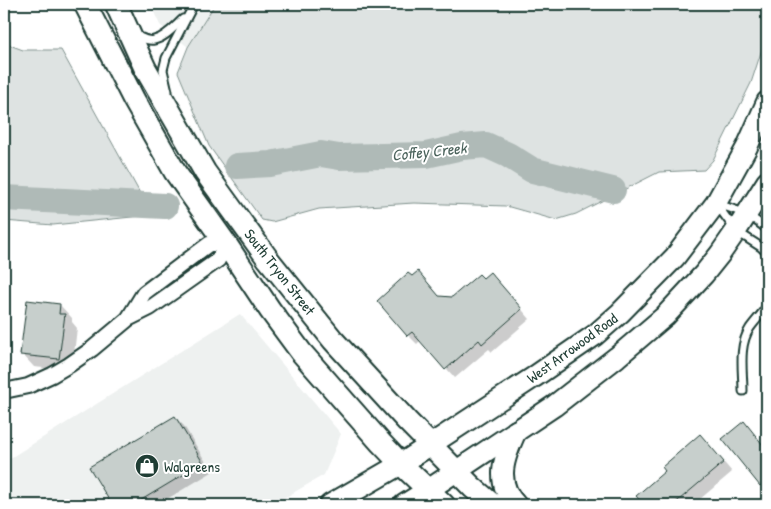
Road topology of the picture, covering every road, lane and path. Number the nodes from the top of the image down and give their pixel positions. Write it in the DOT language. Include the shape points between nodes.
graph roads {
  1 [pos="85,4"];
  2 [pos="116,4"];
  3 [pos="194,4"];
  4 [pos="187,15"];
  5 [pos="129,32"];
  6 [pos="767,102"];
  7 [pos="173,116"];
  8 [pos="767,182"];
  9 [pos="716,203"];
  10 [pos="742,222"];
  11 [pos="767,229"];
  12 [pos="226,244"];
  13 [pos="767,253"];
  14 [pos="767,306"];
  15 [pos="4,391"];
  16 [pos="744,391"];
  17 [pos="516,431"];
  18 [pos="430,444"];
  19 [pos="401,464"];
  20 [pos="456,471"];
  21 [pos="428,490"];
  22 [pos="330,505"];
  23 [pos="404,505"];
  24 [pos="444,505"];
  25 [pos="492,505"];
  26 [pos="516,505"];
  1 -- 12 [label="main road, South Tryon Street" via="175,172"];
  2 -- 5 [label="main road, South Tryon Street"];
  3 -- 4 [label="lane"];
  4 -- 5 [label="lane" via="168,33 154,40"];
  4 -- 7 [label="lane" via="163,70"];
  5 -- 7 [label="main road, South Tryon Street" via="145,68"];
  6 -- 9 [label="main road, West Arrowood Road"];
  7 -- 18 [label="main road, South Tryon Street" via="205,172 268,259 334,340"];
  8 -- 10 [label="main road"];
  9 -- 10 [label="lane"];
  9 -- 10 [label="lane"];
  9 -- 18 [label="main road, West Arrowood Road" via="675,257 594,335"];
  10 -- 11 [label="lane"];
  10 -- 13 [label="lane"];
  10 -- 17 [label="main road" via="704,274 665,316 554,406"];
  12 -- 15 [label="street" via="209,244 144,292 128,319 92,349 52,375 28,386"];
  12 -- 19 [label="main road, South Tryon Street" via="293,341"];
  14 -- 16 [label="lane" via="749,330 744,344"];
  17 -- 20 [label="main road"];
  17 -- 26 [label="main road" via="502,469 503,483"];
  18 -- 19 [label="main road, West Arrowood Road"];
  18 -- 20 [label="main road, South Tryon Street"];
  19 -- 21 [label="main road, South Tryon Street"];
  19 -- 22 [label="main road, West Arrowood Road"];
  20 -- 21 [label="main road"];
  20 -- 25 [label="main road, South Tryon Street"];
  21 -- 23 [label="main road"];
  21 -- 24 [label="main road, South Tryon Street"];
}
